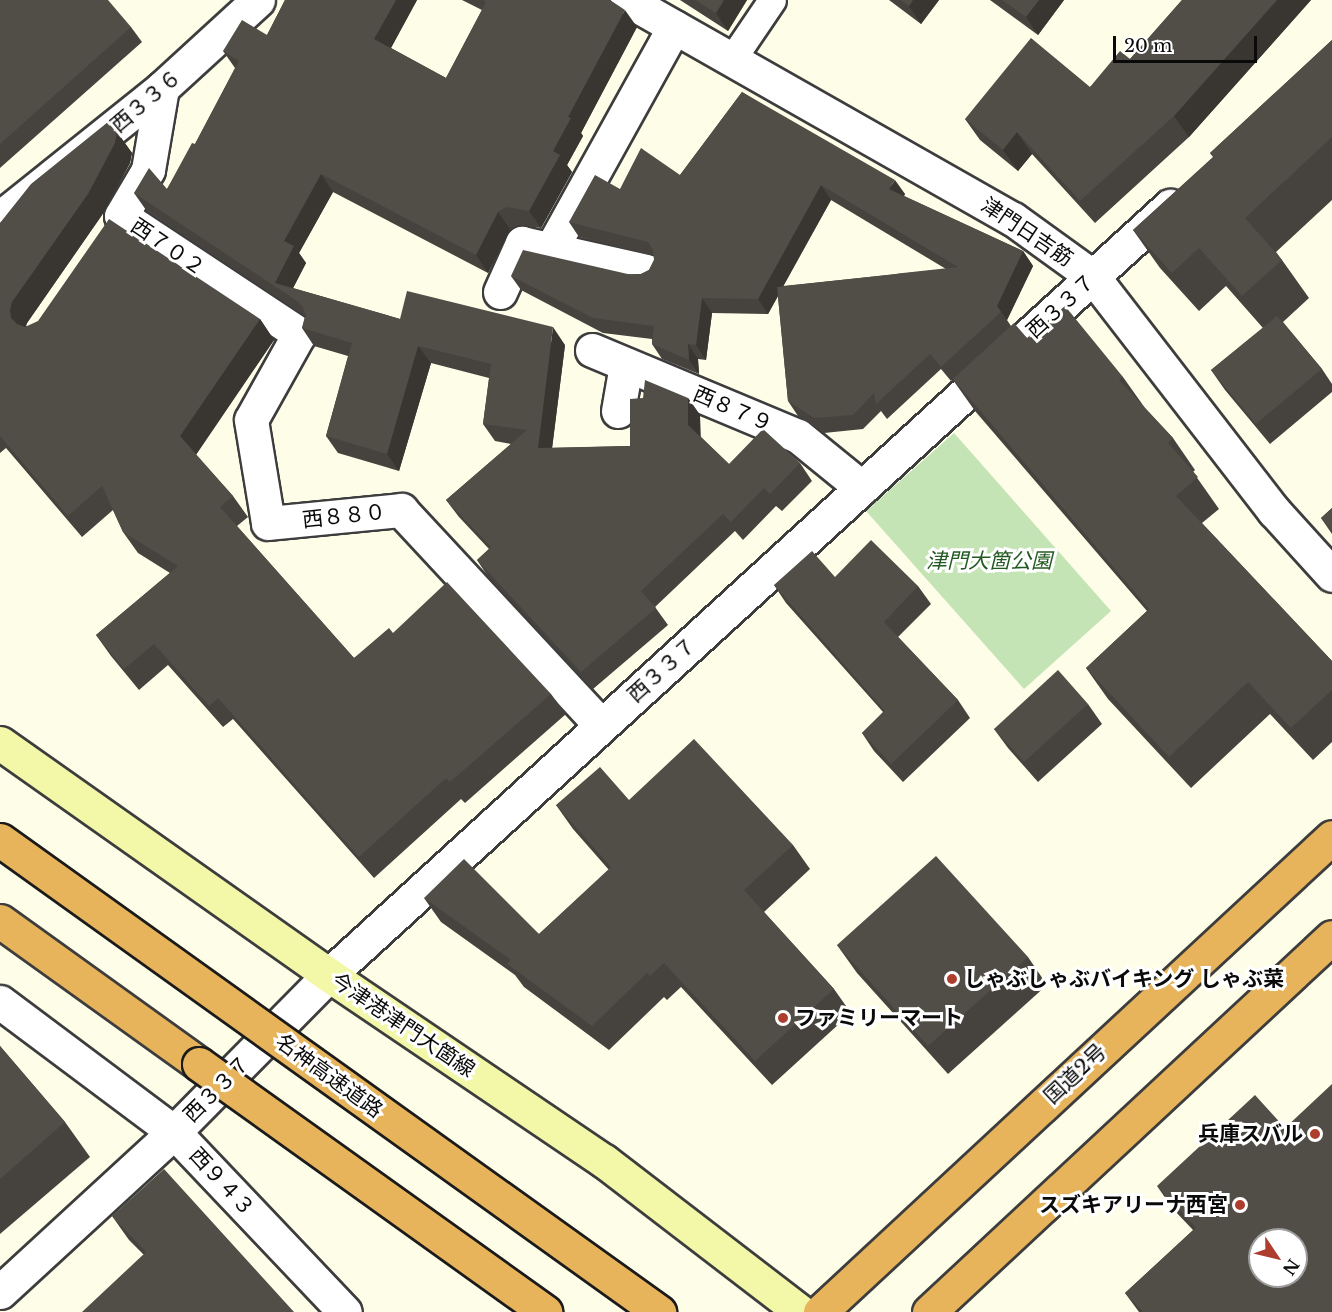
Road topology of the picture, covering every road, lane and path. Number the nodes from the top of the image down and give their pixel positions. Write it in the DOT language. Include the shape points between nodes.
graph roads {
  1 [pos="258,0"];
  2 [pos="627,0"];
  3 [pos="772,0"];
  4 [pos="674,27"];
  5 [pos="732,59"];
  6 [pos="162,88"];
  7 [pos="1196,182"];
  8 [pos="0,218"];
  9 [pos="551,249"];
  10 [pos="646,271"];
  11 [pos="1093,277"];
  12 [pos="500,292"];
  13 [pos="298,334"];
  14 [pos="592,350"];
  15 [pos="626,365"];
  16 [pos="618,411"];
  17 [pos="862,488"];
  18 [pos="1332,575"];
  19 [pos="601,725"];
  20 [pos="0,742"];
  21 [pos="1332,837"];
  22 [pos="0,840"];
  23 [pos="0,921"];
  24 [pos="1332,937"];
  25 [pos="329,975"];
  26 [pos="0,1002"];
  27 [pos="174,1132"];
  28 [pos="0,1292"];
  29 [pos="345,1312"];
  30 [pos="545,1312"];
  31 [pos="659,1312"];
  32 [pos="801,1312"];
  33 [pos="820,1312"];
  34 [pos="929,1312"];
  1 -- 6 [label="street, 西３３６"];
  2 -- 4 [label="street, 津門日吉筋"];
  3 -- 5 [label="lane"];
  4 -- 5 [label="street, 津門日吉筋"];
  4 -- 9 [label="street"];
  5 -- 11 [label="street, 津門日吉筋" via="1013,219"];
  6 -- 8 [label="street, 西３３６"];
  6 -- 13 [label="street, 西７０２" via="148,170 114,226"];
  7 -- 11 [label="street, 西３３７"];
  9 -- 10 [label="street"];
  9 -- 12 [label="street" via="522,243"];
  11 -- 17 [label="street, 西３３７"];
  11 -- 18 [label="street, 津門日吉筋" via="1274,511"];
  13 -- 19 [label="street, 西８８０" via="251,420 268,523 401,510"];
  14 -- 15 [label="street, 西８７９"];
  15 -- 16 [label="street"];
  15 -- 17 [label="street, 西８７９" via="798,436"];
  17 -- 19 [label="street, 西３３７"];
  19 -- 25 [label="street, 西３３７"];
  20 -- 25 [label="main road, 今津港津門大箇線"];
  21 -- 33 [label="highway, 国道2号"];
  22 -- 31 [label="highway, 名神高速道路, bridge"];
  23 -- 30 [label="highway, bridge"];
  24 -- 34 [label="highway"];
  25 -- 27 [label="street, 西３３７"];
  25 -- 32 [label="main road, 今津港津門大箇線" via="604,1161"];
  26 -- 27 [label="street, 西９４３"];
  27 -- 28 [label="street, 西３３７"];
  27 -- 29 [label="street, 西９４３"];
}
